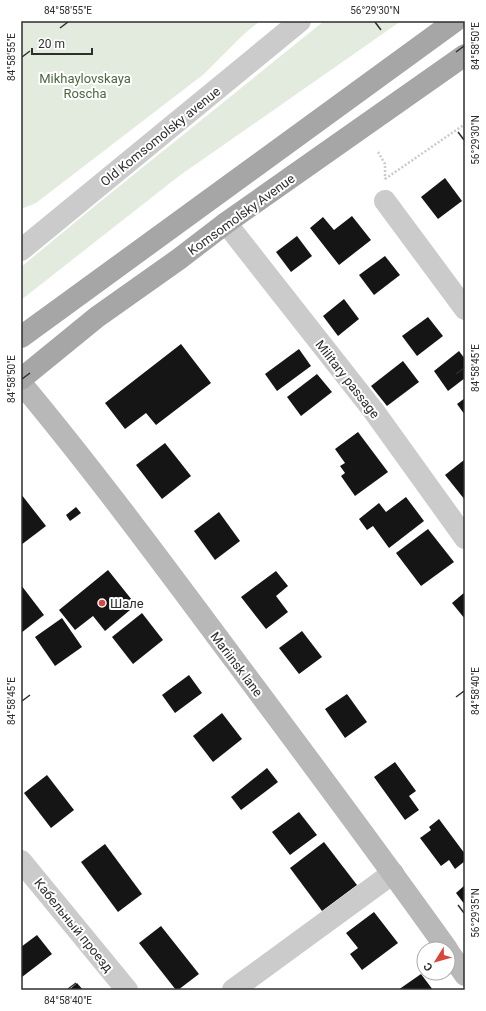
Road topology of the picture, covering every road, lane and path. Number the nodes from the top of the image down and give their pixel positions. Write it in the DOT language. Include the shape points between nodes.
graph roads {
  1 [pos="300,21"];
  2 [pos="455,21"];
  3 [pos="465,55"];
  4 [pos="465,124"];
  5 [pos="378,152"];
  6 [pos="385,201"];
  7 [pos="226,223"];
  8 [pos="21,250"];
  9 [pos="465,309"];
  10 [pos="21,337"];
  11 [pos="21,379"];
  12 [pos="21,383"];
  13 [pos="465,538"];
  14 [pos="21,861"];
  15 [pos="393,873"];
  16 [pos="441,941"];
  17 [pos="456,962"];
  18 [pos="465,975"];
  19 [pos="127,990"];
  20 [pos="234,990"];
  1 -- 8 [label="street, Old Komsomolsky avenue"];
  2 -- 10 [label="main road"];
  3 -- 7 [label="main road, Komsomolsky Avenue"];
  4 -- 5 [label="path" via="385,180 385,164"];
  6 -- 9 [label="street"];
  7 -- 11 [label="main road, Komsomolsky Avenue" via="97,318"];
  7 -- 13 [label="street, Military passage" via="373,410"];
  12 -- 15 [label="street, Mariinsk lane" via="119,506"];
  14 -- 19 [label="street, Кабельный проезд"];
  15 -- 16 [label="street, Mariinsk lane"];
  15 -- 20 [label="street"];
  17 -- 18 [label="street, Mariinsk lane"];
}
